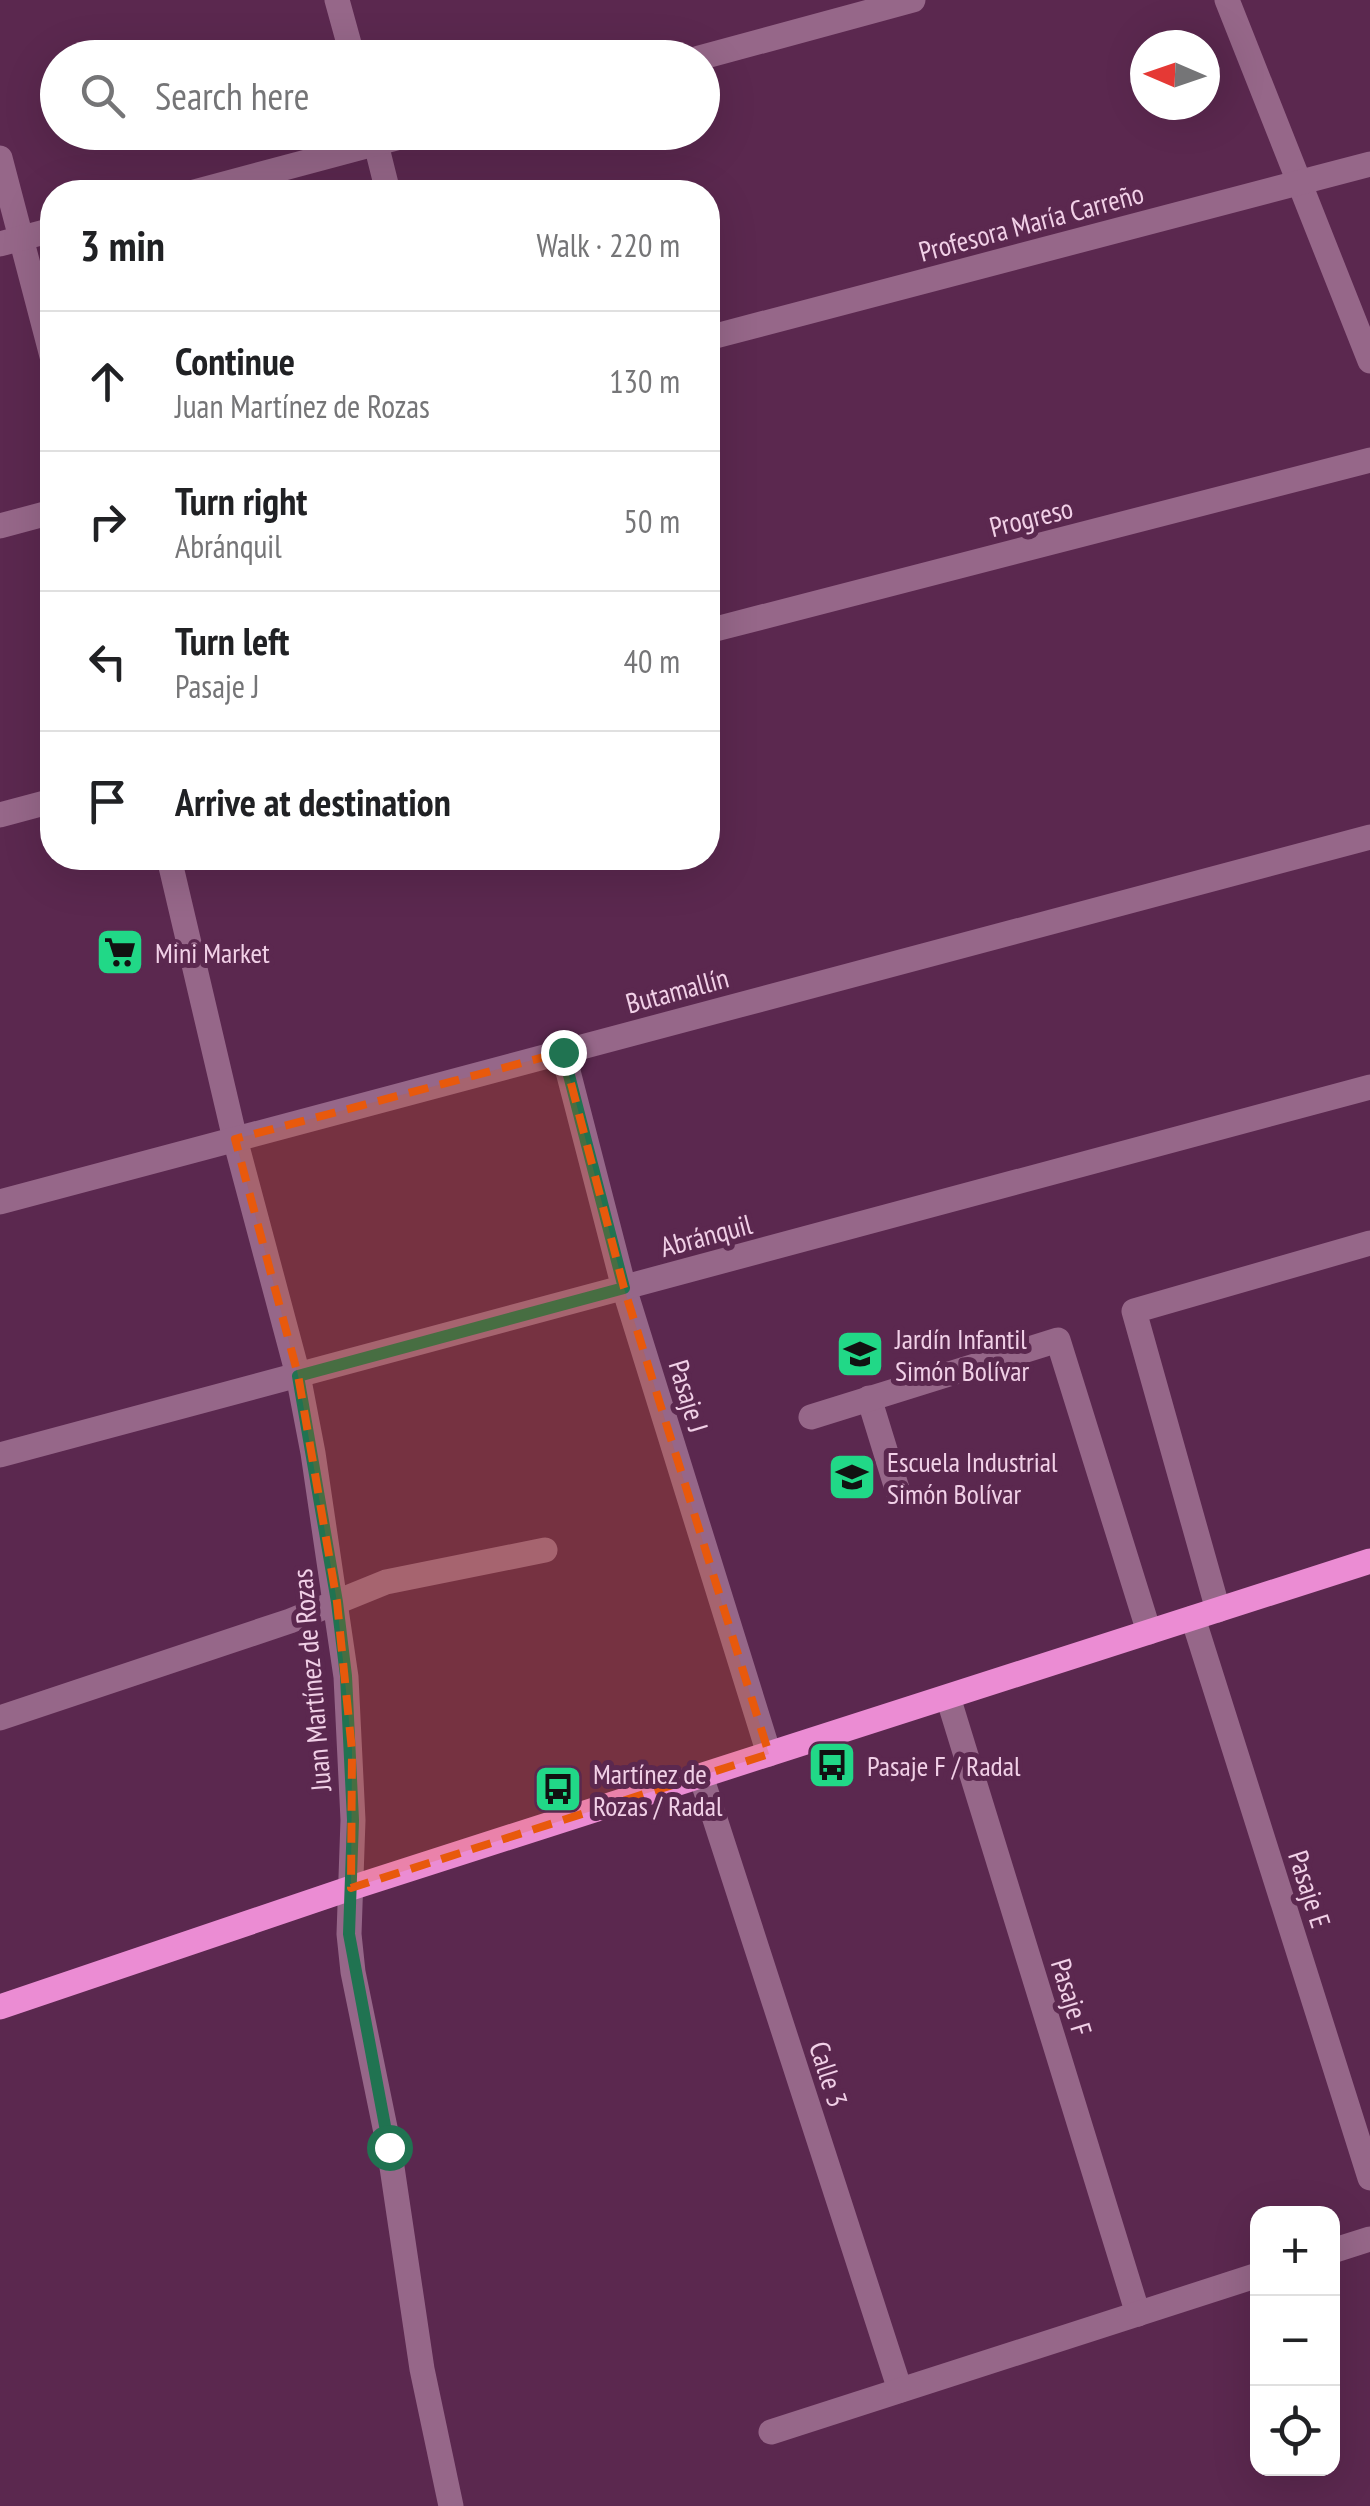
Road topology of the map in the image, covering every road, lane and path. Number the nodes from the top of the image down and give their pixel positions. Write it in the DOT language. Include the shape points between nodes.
graph roads {
  1 [pos="914,0"];
  2 [pos="1227,0"];
  3 [pos="342,1"];
  4 [pos="349,40"];
  5 [pos="720,52"];
  6 [pos="334,150"];
  7 [pos="377,150"];
  8 [pos="0,158"];
  9 [pos="1370,164"];
  10 [pos="234,180"];
  11 [pos="385,180"];
  12 [pos="1301,182"];
  13 [pos="40,233"];
  14 [pos="11,241"];
  15 [pos="40,322"];
  16 [pos="720,335"];
  17 [pos="1370,361"];
  18 [pos="1370,460"];
  19 [pos="40,515"];
  20 [pos="0,526"];
  21 [pos="720,629"];
  22 [pos="40,804"];
  23 [pos="0,814"];
  24 [pos="1370,837"];
  25 [pos="172,870"];
  26 [pos="563,1052"];
  27 [pos="1370,1087"];
  28 [pos="235,1139"];
  29 [pos="0,1202"];
  30 [pos="1370,1243"];
  31 [pos="624,1288"];
  32 [pos="298,1376"];
  33 [pos="870,1398"];
  34 [pos="811,1417"];
  35 [pos="0,1456"];
  36 [pos="898,1492"];
  37 [pos="545,1550"];
  38 [pos="1370,1561"];
  39 [pos="337,1602"];
  40 [pos="1218,1610"];
  41 [pos="1193,1618"];
  42 [pos="1148,1632"];
  43 [pos="948,1697"];
  44 [pos="0,1718"];
  45 [pos="770,1754"];
  46 [pos="701,1776"];
  47 [pos="351,1888"];
  48 [pos="0,2006"];
  49 [pos="1370,2178"];
  50 [pos="1370,2239"];
  51 [pos="1340,2248"];
  52 [pos="1250,2278"];
  53 [pos="1138,2314"];
  54 [pos="900,2390"];
  55 [pos="771,2432"];
  56 [pos="451,2506"];
  1 -- 5 [label="street"];
  2 -- 12 [label="street"];
  3 -- 4 [label="street"];
  6 -- 10 [label="street"];
  7 -- 11 [label="street"];
  8 -- 14 [label="street"];
  9 -- 12 [label="street, Profesora María Carreño"];
  12 -- 16 [label="street, Profesora María Carreño"];
  12 -- 17 [label="street"];
  13 -- 14 [label="street"];
  14 -- 15 [label="street"];
  18 -- 21 [label="street, Progreso"];
  19 -- 20 [label="street"];
  22 -- 23 [label="street"];
  24 -- 26 [label="street, Butamallín"];
  25 -- 28 [label="street, Juan Martínez de Rozas"];
  26 -- 28 [label="street, Butamallín"];
  26 -- 31 [label="street, Pasaje J"];
  27 -- 31 [label="street, Abránquil"];
  28 -- 29 [label="street, Butamallín"];
  28 -- 32 [label="street, Juan Martínez de Rozas"];
  30 -- 40 [label="street" via="1134,1311"];
  31 -- 32 [label="street, Abránquil"];
  31 -- 45 [label="street, Pasaje J"];
  32 -- 35 [label="street, Abránquil"];
  32 -- 39 [label="street, Juan Martínez de Rozas"];
  33 -- 34 [label="street"];
  33 -- 36 [label="street"];
  33 -- 42 [label="street" via="1058,1340"];
  37 -- 39 [label="street" via="386,1582"];
  38 -- 40 [label="main road"];
  39 -- 44 [label="street"];
  39 -- 47 [label="street, Juan Martínez de Rozas" via="352,1751"];
  40 -- 41 [label="main road"];
  41 -- 42 [label="main road"];
  41 -- 49 [label="street, Pasaje E"];
  42 -- 43 [label="main road"];
  43 -- 45 [label="main road"];
  43 -- 53 [label="street, Pasaje F"];
  45 -- 46 [label="main road"];
  46 -- 47 [label="main road"];
  46 -- 54 [label="street, Calle 3"];
  47 -- 48 [label="main road"];
  47 -- 56 [label="street, Juan Martínez de Rozas" via="354,1972"];
  50 -- 51 [label="street"];
  52 -- 53 [label="street"];
  53 -- 54 [label="street"];
  54 -- 55 [label="street"];
}
